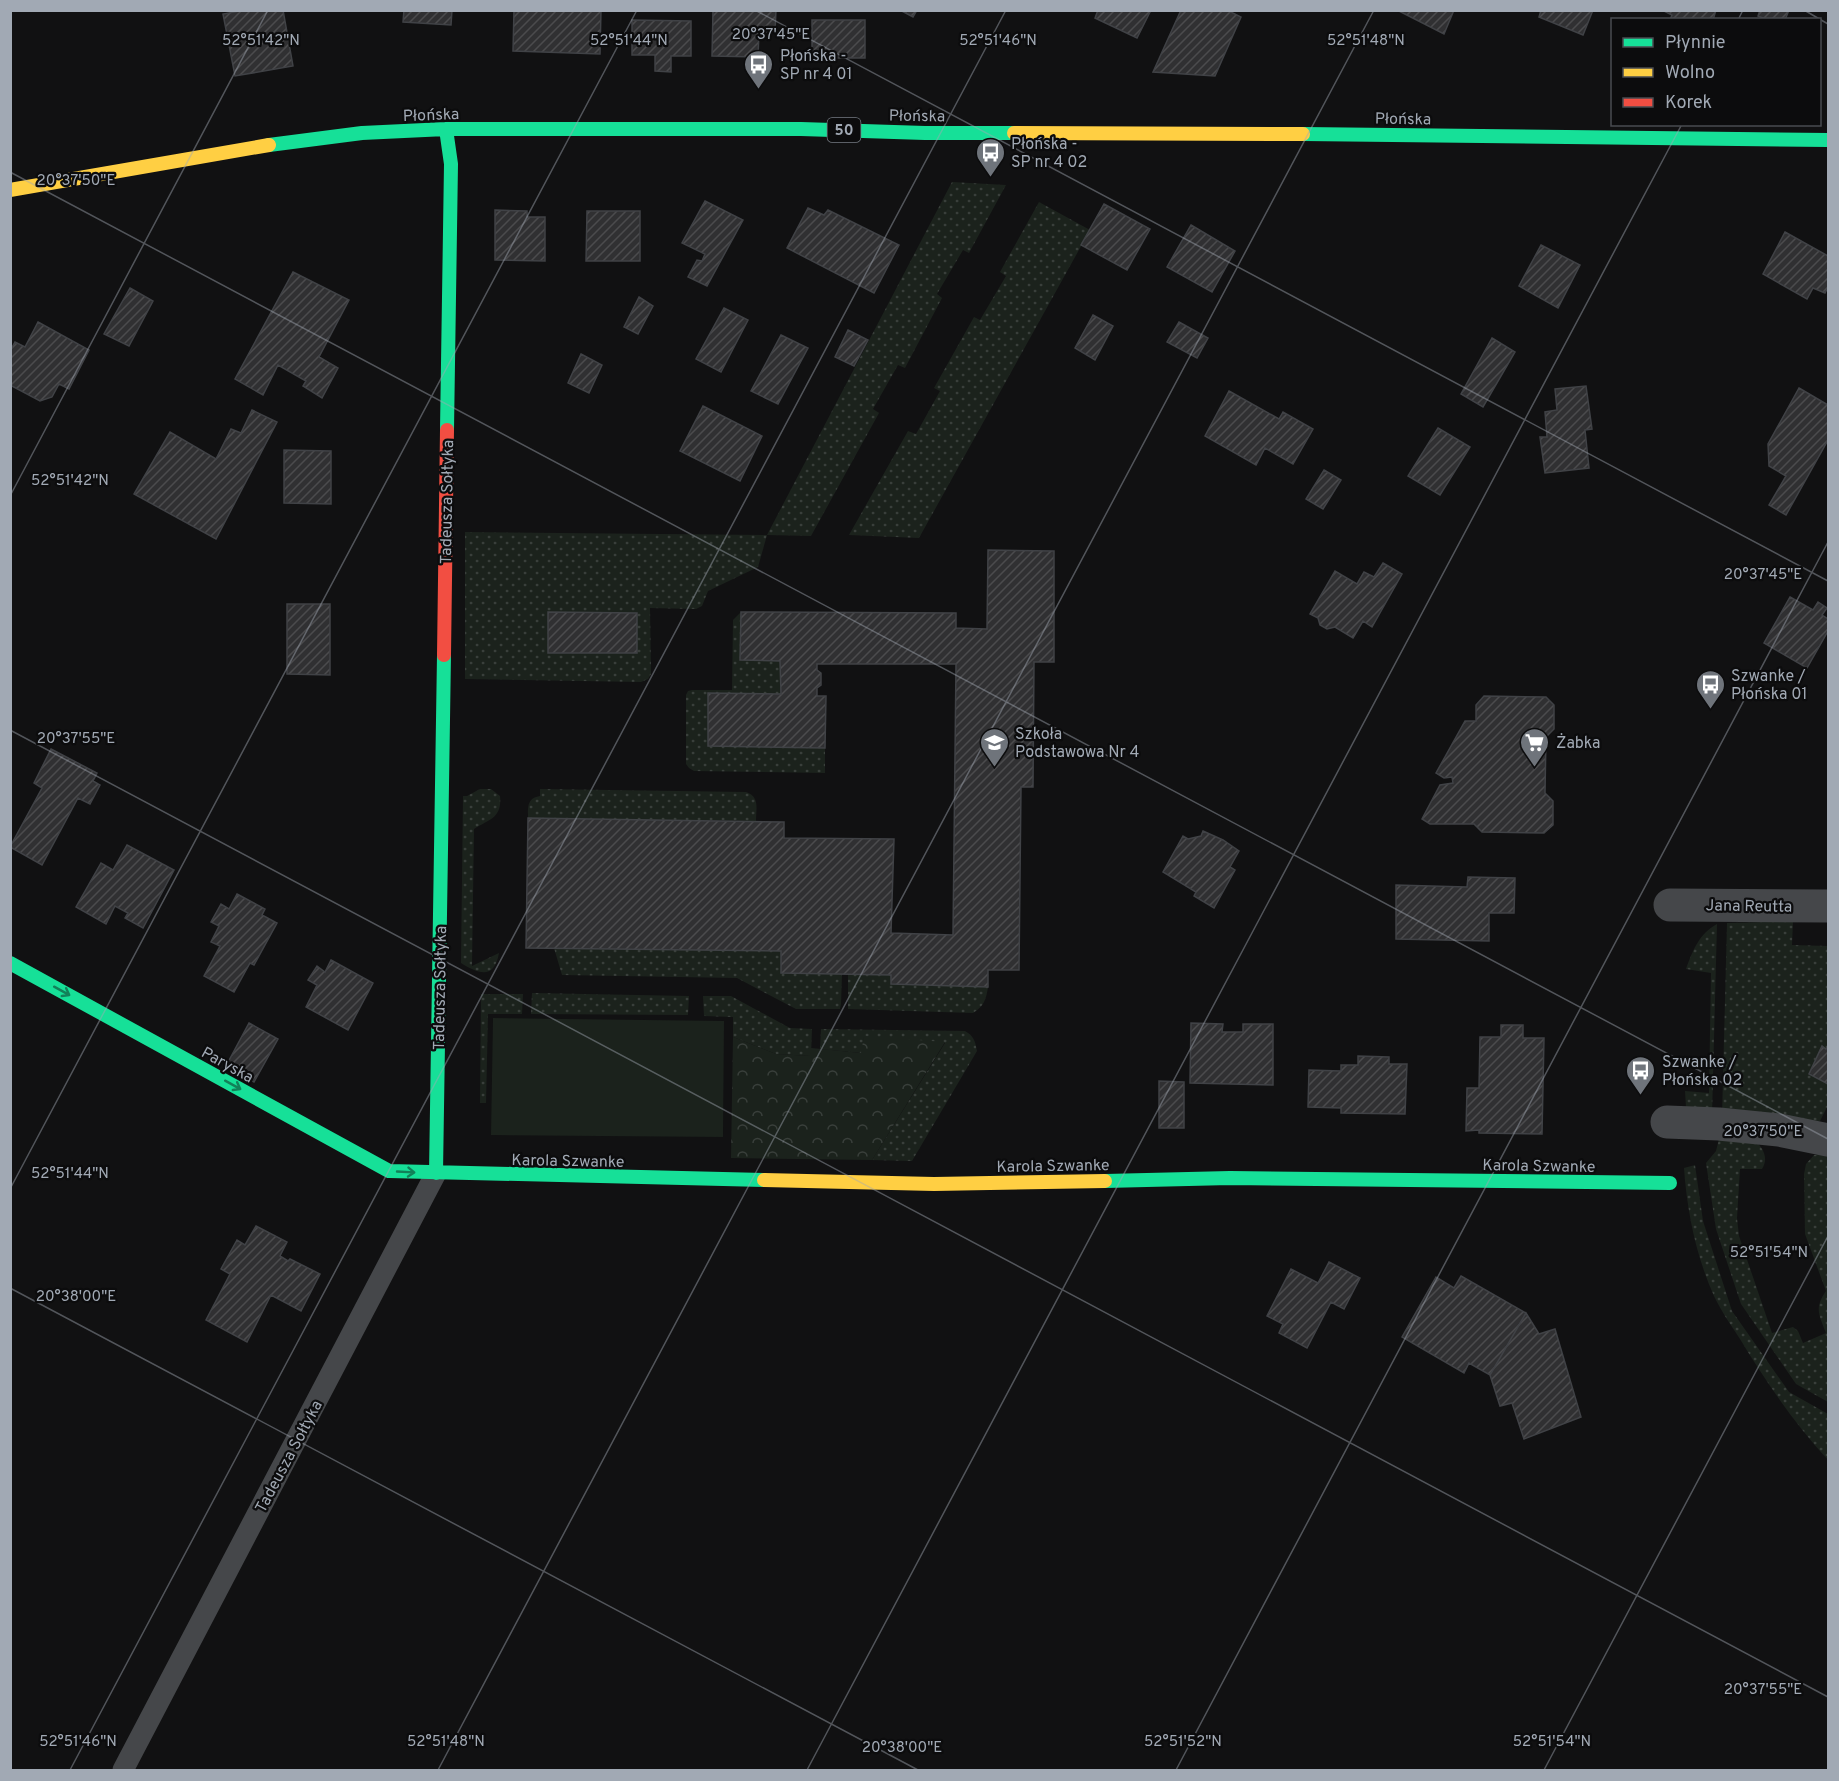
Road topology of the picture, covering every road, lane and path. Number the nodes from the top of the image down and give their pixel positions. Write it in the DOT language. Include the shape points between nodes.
graph roads {
  1 [pos="446,129"];
  2 [pos="1828,140"];
  3 [pos="10,190"];
  4 [pos="1670,905"];
  5 [pos="1828,906"];
  6 [pos="11,965"];
  7 [pos="1667,1122"];
  8 [pos="1828,1140"];
  9 [pos="436,1173"];
  10 [pos="1670,1183"];
  11 [pos="123,1770"];
  1 -- 2 [label="street, Płońska / 50"];
  1 -- 3 [label="street, Płońska / 50" via="362,133 281,143"];
  1 -- 9 [label="street, Tadeusza Sołtyka" via="452,165"];
  4 -- 5 [label="street, Jana Reutta"];
  6 -- 9 [label="street, Paryska, one-way" via="389,1171"];
  7 -- 8 [label="street" via="1779,1130"];
  9 -- 10 [label="street, Karola Szwanke" via="934,1184 1230,1178"];
  9 -- 11 [label="lane, Tadeusza Sołtyka"];
}
